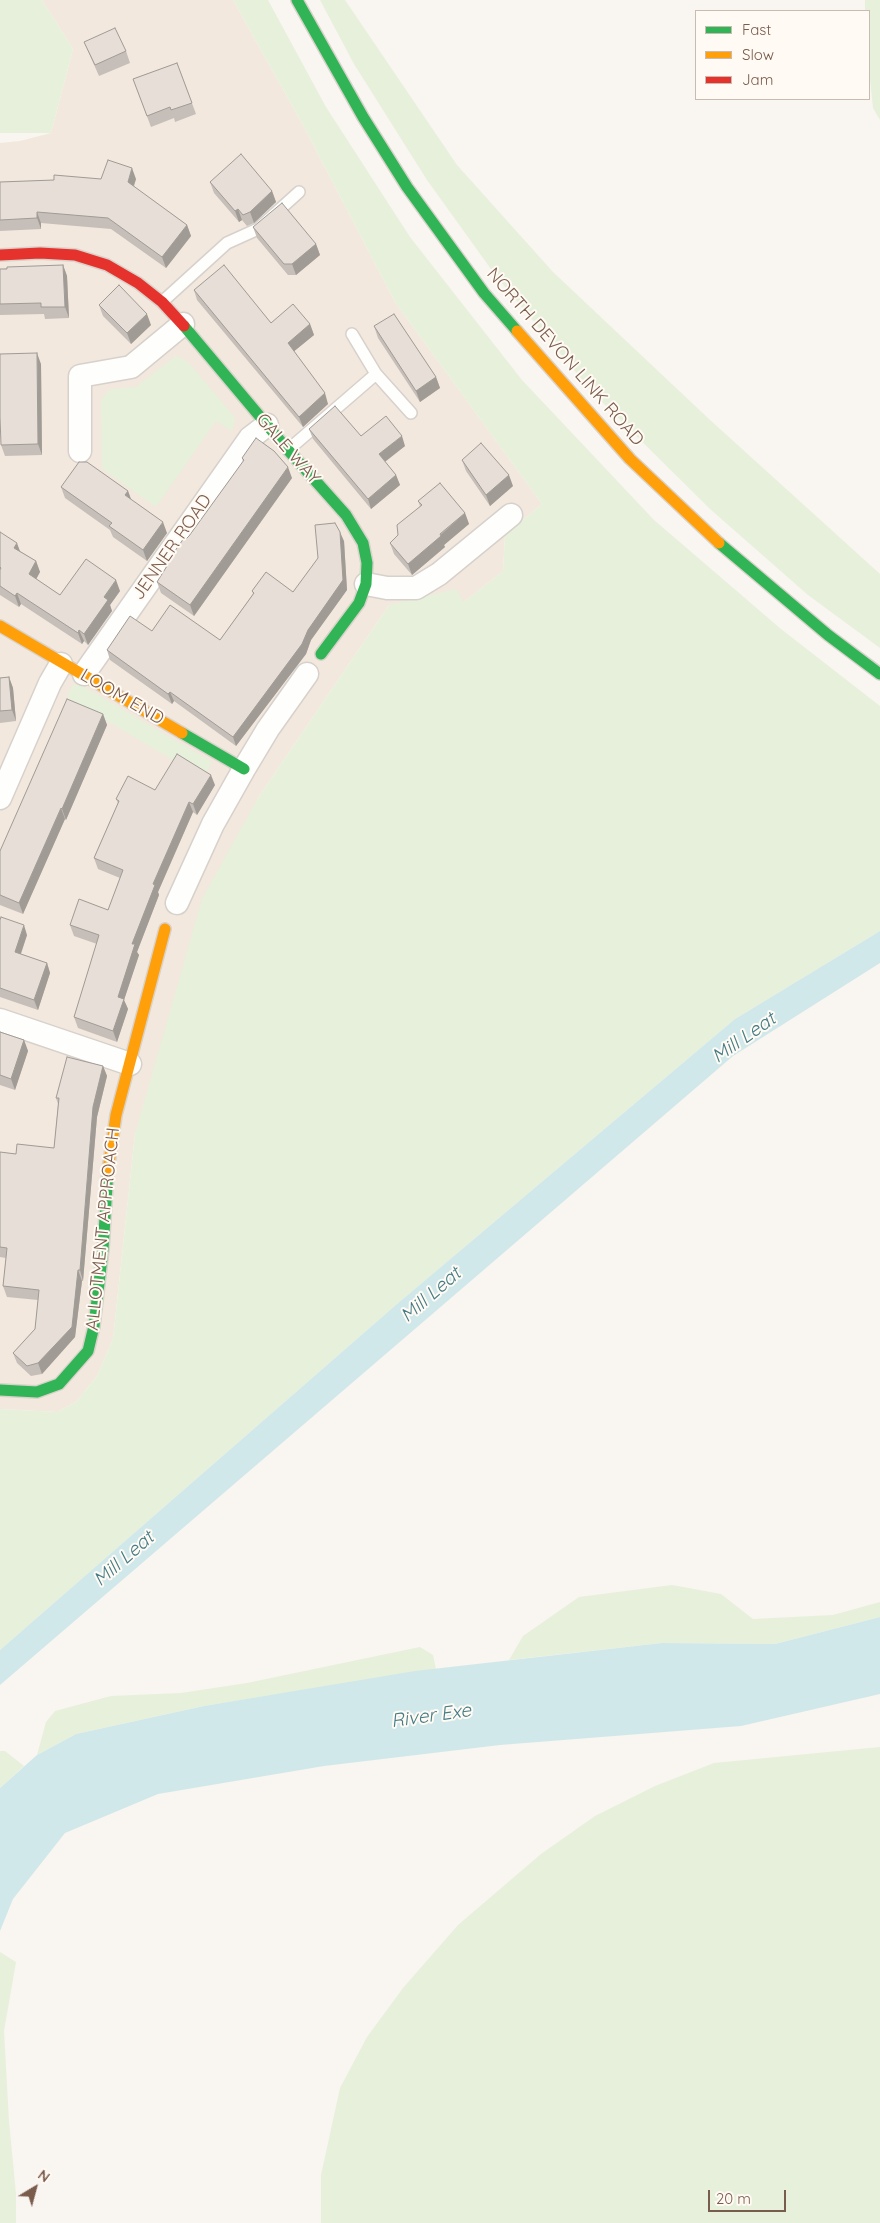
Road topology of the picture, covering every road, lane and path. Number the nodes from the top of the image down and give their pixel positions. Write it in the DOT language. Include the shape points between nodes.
graph roads {
  1 [pos="297,0"];
  2 [pos="299,192"];
  3 [pos="0,255"];
  4 [pos="162,302"];
  5 [pos="183,324"];
  6 [pos="352,334"];
  7 [pos="376,374"];
  8 [pos="411,413"];
  9 [pos="267,425"];
  10 [pos="288,450"];
  11 [pos="80,451"];
  12 [pos="511,515"];
  13 [pos="366,584"];
  14 [pos="0,626"];
  15 [pos="322,654"];
  16 [pos="61,664"];
  17 [pos="84,674"];
  18 [pos="307,674"];
  19 [pos="880,674"];
  20 [pos="244,769"];
  21 [pos="0,798"];
  22 [pos="177,903"];
  23 [pos="165,929"];
  24 [pos="0,1020"];
  25 [pos="130,1064"];
  26 [pos="0,1390"];
  1 -- 19 [label="main road, NORTH DEVON LINK ROAD" via="407,187 484,293 630,459 724,547 828,635"];
  2 -- 4 [label="lane" via="258,228 227,243"];
  3 -- 4 [label="main road, GALE WAY" via="40,252 75,255 107,264"];
  4 -- 5 [label="main road, GALE WAY"];
  5 -- 9 [label="main road, GALE WAY"];
  5 -- 11 [label="street" via="131,367 80,376"];
  6 -- 7 [label="lane"];
  7 -- 8 [label="lane"];
  7 -- 10 [label="lane"];
  9 -- 10 [label="main road, GALE WAY"];
  9 -- 17 [label="street, JENNER ROAD" via="250,438"];
  10 -- 13 [label="main road, GALE WAY" via="346,515 363,543 367,563"];
  12 -- 13 [label="street" via="439,574 416,588"];
  13 -- 15 [label="main road, GALE WAY" via="359,602"];
  14 -- 16 [label="main road, LOOM END"];
  16 -- 17 [label="main road, LOOM END"];
  16 -- 21 [label="street"];
  17 -- 20 [label="main road, LOOM END"];
  18 -- 20 [label="street"];
  20 -- 22 [label="street" via="213,824"];
  23 -- 25 [label="main road, ALLOTMENT APPROACH"];
  24 -- 25 [label="street"];
  25 -- 26 [label="main road, ALLOTMENT APPROACH" via="108,1162 103,1249 88,1351 59,1384 37,1392"];
}
